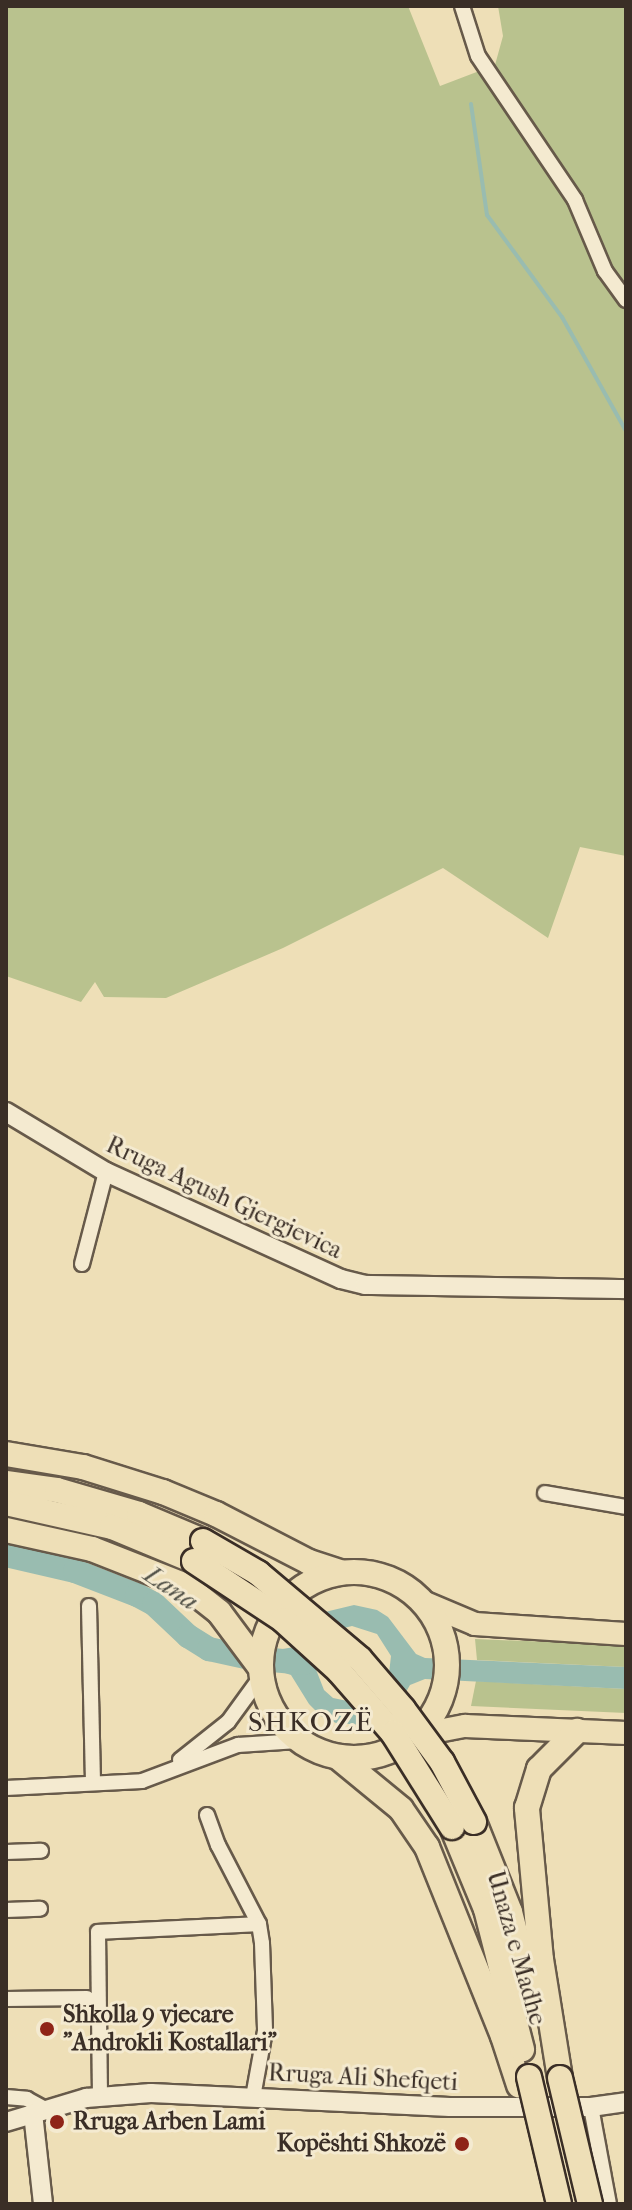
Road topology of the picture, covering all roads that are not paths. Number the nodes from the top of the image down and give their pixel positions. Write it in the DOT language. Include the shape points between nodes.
graph roads {
  1 [pos="462,6"];
  2 [pos="626,300"];
  3 [pos="6,1112"];
  4 [pos="106,1172"];
  5 [pos="82,1264"];
  6 [pos="626,1289"];
  7 [pos="6,1454"];
  8 [pos="6,1483"];
  9 [pos="545,1493"];
  10 [pos="6,1503"];
  11 [pos="626,1507"];
  12 [pos="6,1530"];
  13 [pos="198,1551"];
  14 [pos="342,1572"];
  15 [pos="425,1603"];
  16 [pos="89,1606"];
  17 [pos="626,1634"];
  18 [pos="256,1657"];
  19 [pos="577,1731"];
  20 [pos="626,1733"];
  21 [pos="298,1741"];
  22 [pos="408,1742"];
  23 [pos="339,1758"];
  24 [pos="169,1769"];
  25 [pos="93,1783"];
  26 [pos="6,1788"];
  27 [pos="207,1815"];
  28 [pos="41,1851"];
  29 [pos="6,1852"];
  30 [pos="40,1909"];
  31 [pos="6,1910"];
  32 [pos="259,1924"];
  33 [pos="87,1998"];
  34 [pos="6,1999"];
  35 [pos="539,2080"];
  36 [pos="100,2096"];
  37 [pos="6,2097"];
  38 [pos="253,2097"];
  39 [pos="626,2102"];
  40 [pos="591,2107"];
  41 [pos="39,2111"];
  42 [pos="6,2122"];
  43 [pos="43,2204"];
  44 [pos="548,2204"];
  45 [pos="559,2204"];
  46 [pos="580,2204"];
  47 [pos="590,2204"];
  48 [pos="609,2204"];
  1 -- 2 [label="street" via="478,56 575,200 605,271"];
  3 -- 4 [label="main road, Rruga Agush Gjergjevica"];
  4 -- 5 [label="street"];
  4 -- 6 [label="main road, Rruga Agush Gjergjevica" via="284,1256 365,1285"];
  7 -- 14 [label="highway" via="83,1467 163,1492 309,1562"];
  8 -- 13 [label="highway, Unaza e Madhe" via="57,1490 139,1514"];
  9 -- 11 [label="street"];
  10 -- 13 [label="highway"];
  12 -- 18 [label="highway" via="92,1549 186,1586 219,1612"];
  13 -- 35 [label="highway, Unaza e Madhe, bridge" via="258,1573 360,1659 442,1762 463,1824 510,1912"];
  14 -- 15 [label="highway" via="391,1579"];
  14 -- 18 [label="highway" via="296,1591 279,1609"];
  15 -- 17 [label="main road" via="475,1624"];
  15 -- 22 [label="highway" via="442,1632 447,1669 438,1705"];
  16 -- 25 [label="street"];
  18 -- 21 [label="highway" via="267,1701 278,1722"];
  18 -- 24 [label="street" via="228,1722"];
  19 -- 20 [label="main road"];
  19 -- 22 [label="main road" via="465,1726"];
  19 -- 35 [label="highway" via="539,1769 527,1808 541,1960"];
  21 -- 23 [label="highway"];
  21 -- 24 [label="street" via="238,1745"];
  22 -- 23 [label="highway" via="386,1753"];
  23 -- 35 [label="highway" via="401,1809 427,1847 503,2036"];
  24 -- 25 [label="street" via="142,1781"];
  25 -- 26 [label="street"];
  27 -- 32 [label="street"];
  28 -- 29 [label="street"];
  30 -- 31 [label="street"];
  32 -- 36 [label="street" via="98,1932"];
  32 -- 38 [label="street" via="265,2031"];
  33 -- 34 [label="street"];
  35 -- 44 [label="highway"];
  35 -- 45 [label="highway, Unaza e Madhe, bridge"];
  35 -- 46 [label="highway, Unaza e Madhe"];
  35 -- 47 [label="highway, bridge"];
  36 -- 38 [label="main road, Rruga Ali Shefqeti"];
  36 -- 41 [label="main road, Rruga Ali Shefqeti"];
  37 -- 41 [label="street" via="27,2099"];
  38 -- 40 [label="main road, Rruga Ali Shefqeti" via="450,2107"];
  39 -- 40 [label="main road, Rruga Ali Shefqeti"];
  40 -- 48 [label="street"];
  41 -- 42 [label="main road, Rruga Ali Shefqeti"];
  41 -- 43 [label="main road"];
}
